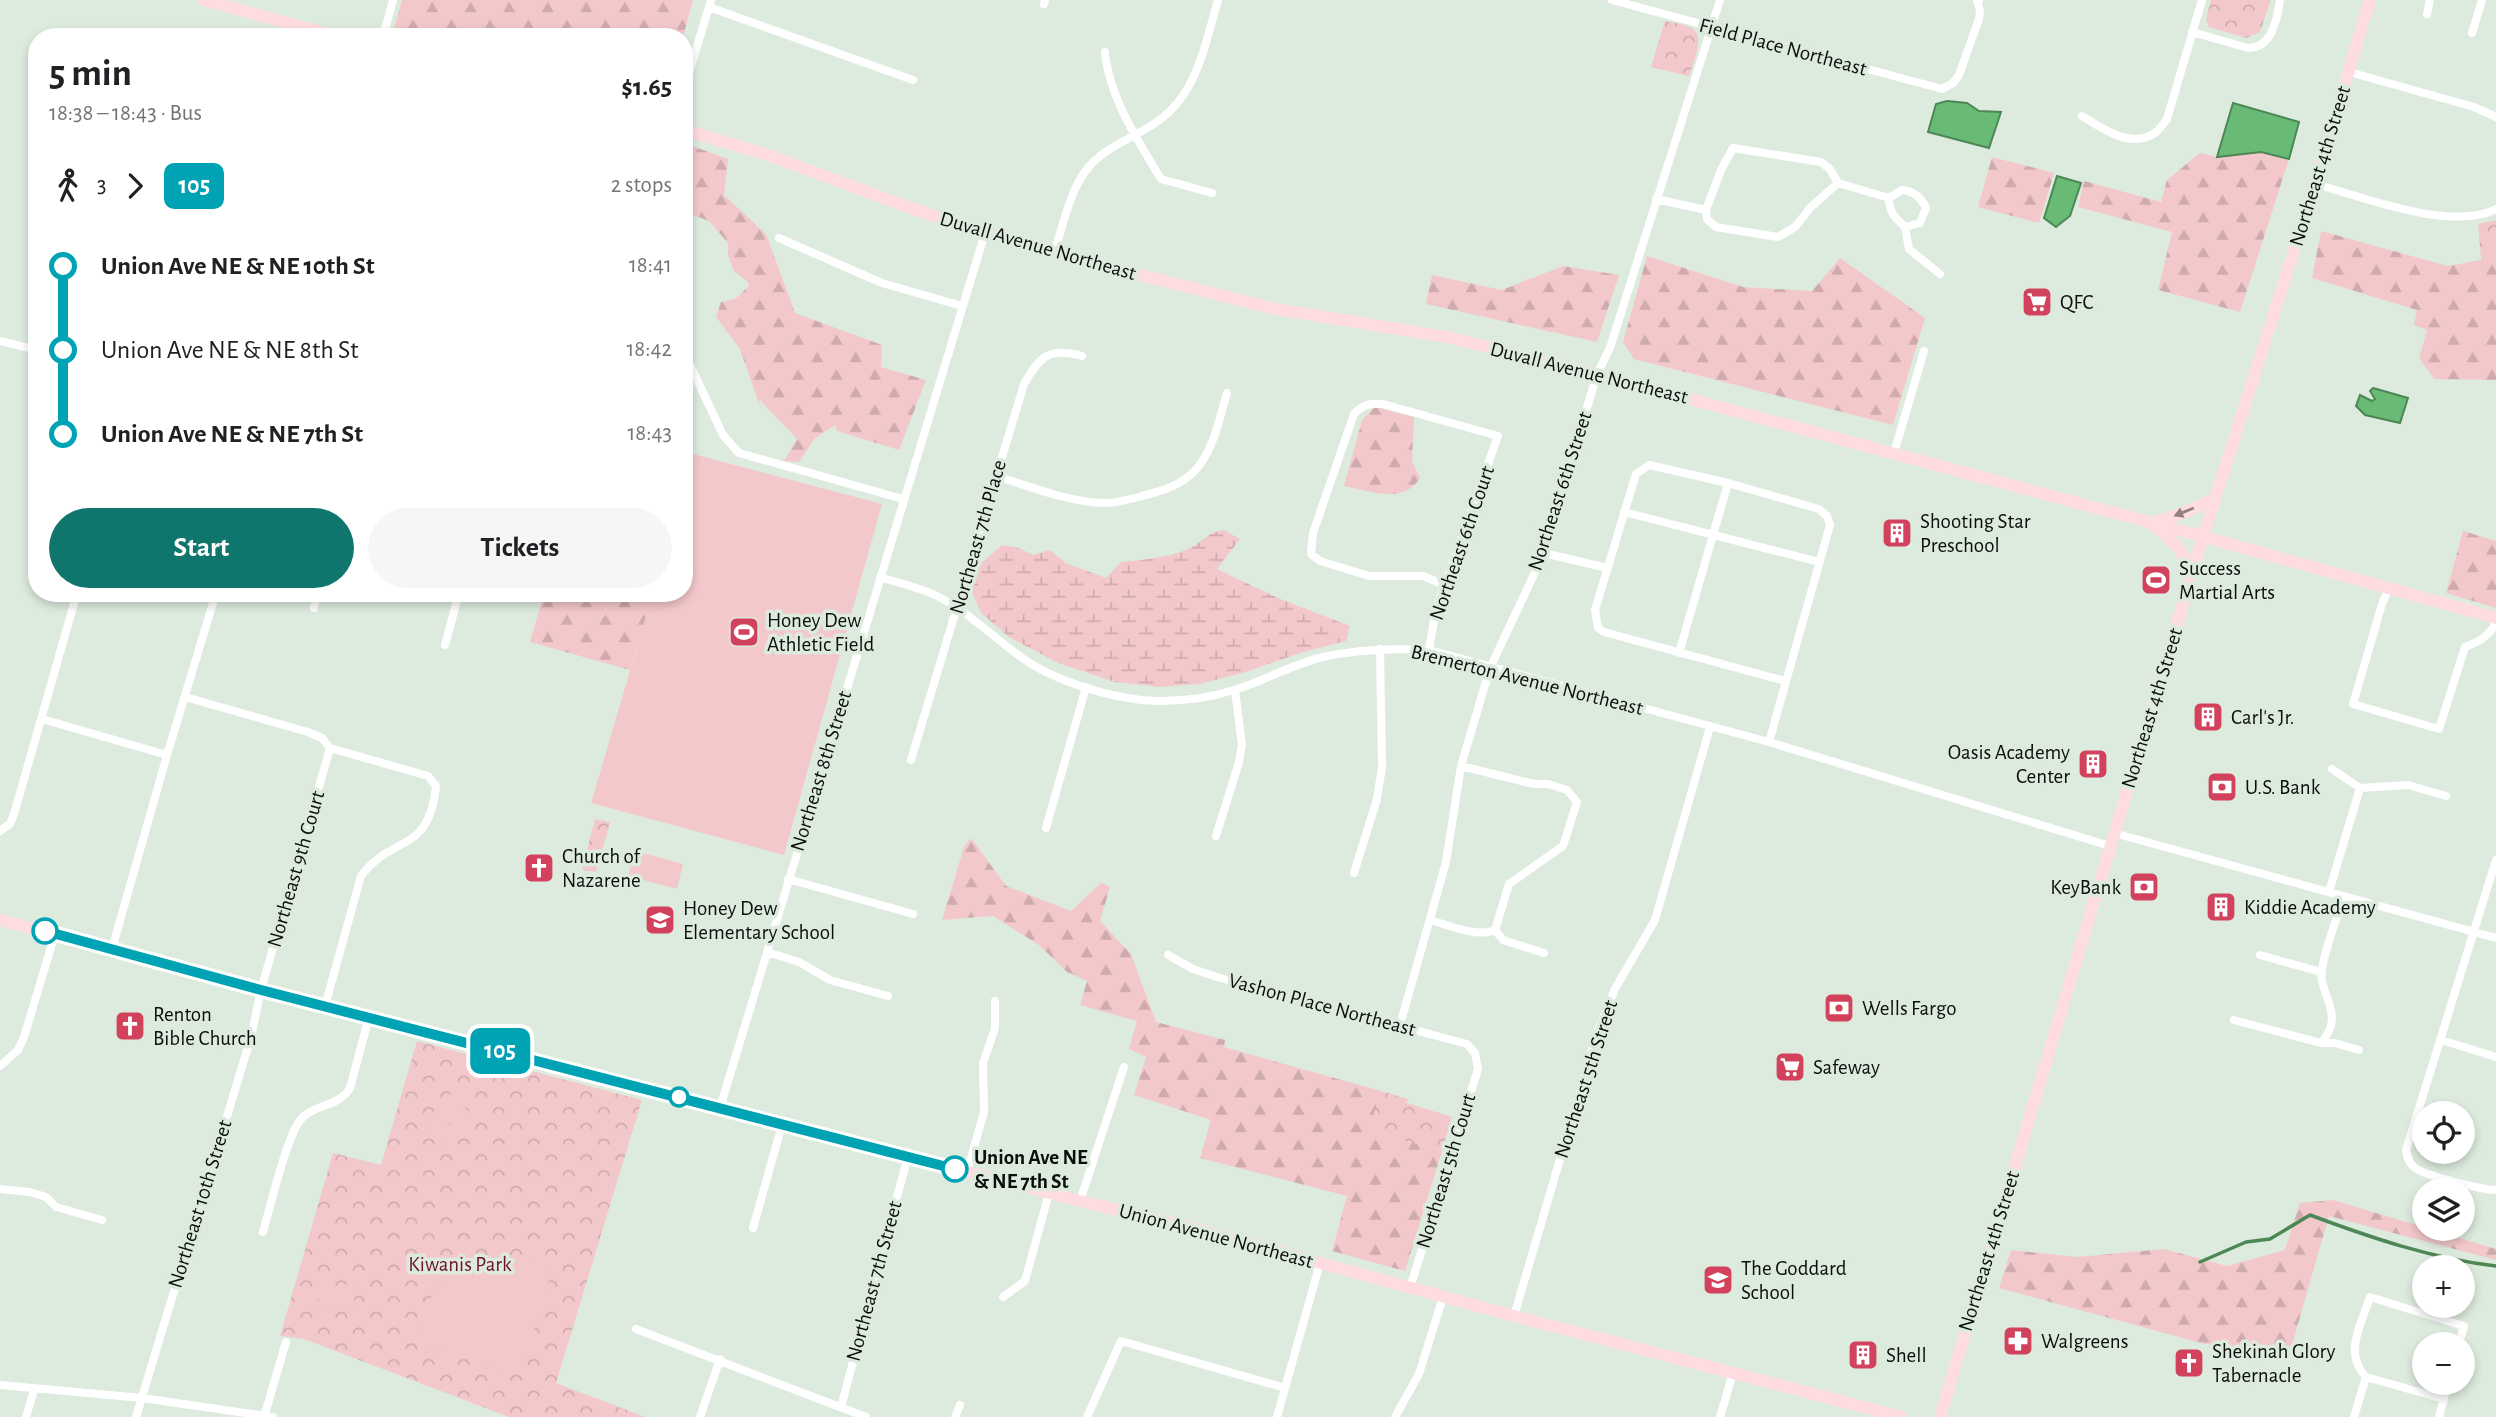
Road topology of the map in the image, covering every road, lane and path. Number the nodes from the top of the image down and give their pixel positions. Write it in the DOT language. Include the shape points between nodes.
graph roads {
  1 [pos="204,0"];
  2 [pos="393,0"];
  3 [pos="1218,0"];
  4 [pos="1612,0"];
  5 [pos="1720,0"];
  6 [pos="1977,0"];
  7 [pos="2202,0"];
  8 [pos="2280,0"];
  9 [pos="2370,0"];
  10 [pos="2430,0"];
  11 [pos="2482,0"];
  12 [pos="710,4"];
  13 [pos="2427,14"];
  14 [pos="306,28"];
  15 [pos="385,28"];
  16 [pos="1712,28"];
  17 [pos="2192,32"];
  18 [pos="2473,33"];
  19 [pos="1105,52"];
  20 [pos="693,60"];
  21 [pos="2348,72"];
  22 [pos="913,80"];
  23 [pos="2082,116"];
  24 [pos="2496,117"];
  25 [pos="693,133"];
  26 [pos="1135,137"];
  27 [pos="1838,183"];
  28 [pos="2315,184"];
  29 [pos="1212,193"];
  30 [pos="1889,198"];
  31 [pos="1656,199"];
  32 [pos="1706,209"];
  33 [pos="2496,209"];
  34 [pos="1905,227"];
  35 [pos="985,233"];
  36 [pos="779,238"];
  37 [pos="1054,253"];
  38 [pos="1940,274"];
  39 [pos="962,306"];
  40 [pos="0,341"];
  41 [pos="28,348"];
  42 [pos="1924,351"];
  43 [pos="1082,356"];
  44 [pos="693,371"];
  45 [pos="1597,374"];
  46 [pos="1227,393"];
  47 [pos="1894,453"];
  48 [pos="996,477"];
  49 [pos="1728,483"];
  50 [pos="903,499"];
  51 [pos="2215,499"];
  52 [pos="1624,512"];
  53 [pos="2152,523"];
  54 [pos="1713,535"];
  55 [pos="2203,537"];
  56 [pos="1544,553"];
  57 [pos="1819,562"];
  58 [pos="1607,568"];
  59 [pos="2193,569"];
  60 [pos="880,577"];
  61 [pos="1445,585"];
  62 [pos="2389,588"];
  63 [pos="75,602"];
  64 [pos="213,602"];
  65 [pos="315,602"];
  66 [pos="457,602"];
  67 [pos="314,608"];
  68 [pos="957,609"];
  69 [pos="2496,620"];
  70 [pos="445,645"];
  71 [pos="1380,649"];
  72 [pos="1429,650"];
  73 [pos="1679,653"];
  74 [pos="1490,668"];
  75 [pos="1785,681"];
  76 [pos="1087,687"];
  77 [pos="1235,690"];
  78 [pos="185,697"];
  79 [pos="43,719"];
  80 [pos="1710,727"];
  81 [pos="1769,742"];
  82 [pos="330,748"];
  83 [pos="167,755"];
  84 [pos="911,760"];
  85 [pos="1461,766"];
  86 [pos="2332,769"];
  87 [pos="2360,788"];
  88 [pos="2446,796"];
  89 [pos="1046,828"];
  90 [pos="0,831"];
  91 [pos="2115,832"];
  92 [pos="1216,836"];
  93 [pos="2110,846"];
  94 [pos="2496,860"];
  95 [pos="1354,873"];
  96 [pos="788,879"];
  97 [pos="2329,891"];
  98 [pos="2344,896"];
  99 [pos="913,914"];
  100 [pos="0,920"];
  101 [pos="1430,920"];
  102 [pos="1494,930"];
  103 [pos="2474,931"];
  104 [pos="55,934"];
  105 [pos="2496,938"];
  106 [pos="112,949"];
  107 [pos="767,952"];
  108 [pos="1545,953"];
  109 [pos="1168,955"];
  110 [pos="2260,955"];
  111 [pos="2321,972"];
  112 [pos="261,990"];
  113 [pos="888,996"];
  114 [pos="995,1001"];
  115 [pos="326,1006"];
  116 [pos="369,1017"];
  117 [pos="2234,1020"];
  118 [pos="1400,1025"];
  119 [pos="2441,1040"];
  120 [pos="2321,1043"];
  121 [pos="2359,1050"];
  122 [pos="1475,1053"];
  123 [pos="2496,1056"];
  124 [pos="0,1066"];
  125 [pos="1124,1067"];
  126 [pos="720,1108"];
  127 [pos="782,1125"];
  128 [pos="908,1156"];
  129 [pos="967,1172"];
  130 [pos="0,1189"];
  131 [pos="2496,1190"];
  132 [pos="1049,1193"];
  133 [pos="1080,1201"];
  134 [pos="102,1220"];
  135 [pos="753,1228"];
  136 [pos="263,1232"];
  137 [pos="1320,1263"];
  138 [pos="1410,1288"];
  139 [pos="1003,1297"];
  140 [pos="1443,1297"];
  141 [pos="1514,1316"];
  142 [pos="636,1329"];
  143 [pos="2462,1332"];
  144 [pos="286,1342"];
  145 [pos="720,1359"];
  146 [pos="1733,1373"];
  147 [pos="2366,1377"];
  148 [pos="0,1385"];
  149 [pos="1285,1388"];
  150 [pos="34,1390"];
  151 [pos="2445,1395"];
  152 [pos="142,1398"];
  153 [pos="2444,1399"];
  154 [pos="960,1405"];
  155 [pos="841,1407"];
  156 [pos="268,1416"];
  157 [pos="26,1417"];
  158 [pos="136,1417"];
  159 [pos="701,1417"];
  160 [pos="866,1417"];
  161 [pos="955,1417"];
  162 [pos="1087,1417"];
  163 [pos="1277,1417"];
  164 [pos="1395,1417"];
  165 [pos="1720,1417"];
  166 [pos="1902,1417"];
  167 [pos="1940,1417"];
  168 [pos="2354,1417"];
  169 [pos="2438,1417"];
  1 -- 14 [label="main road"];
  2 -- 15 [label="street"];
  3 -- 26 [label="street" via="1199,65 1186,89 1172,110"];
  4 -- 16 [label="street, Field Place Northeast"];
  5 -- 16 [label="street, Northeast 6th Street"];
  6 -- 16 [label="street, Field Place Northeast" via="1979,19 1959,75 1942,89"];
  7 -- 17 [label="street"];
  8 -- 17 [label="street" via="2271,33 2255,48"];
  9 -- 21 [label="main road, Northeast 4th Street"];
  10 -- 13 [label="street"];
  11 -- 18 [label="street"];
  12 -- 20 [label="street"];
  12 -- 22 [label="street"];
  16 -- 31 [label="street, Northeast 6th Street"];
  17 -- 23 [label="street" via="2167,118 2157,132 2132,139 2105,131"];
  19 -- 26 [label="street" via="1107,72"];
  21 -- 24 [label="street"];
  21 -- 28 [label="main road, Northeast 4th Street"];
  25 -- 35 [label="main road, Duvall Avenue Northeast"];
  26 -- 29 [label="street" via="1161,179"];
  26 -- 37 [label="street" via="1100,156 1086,170"];
  27 -- 30 [label="street"];
  27 -- 32 [label="street" via="1795,226 1777,237 1716,227 1707,219"];
  27 -- 32 [label="street" via="1821,162 1733,148"];
  28 -- 33 [label="street" via="2451,218"];
  28 -- 51 [label="main road, Northeast 4th Street"];
  30 -- 34 [label="street" via="1895,219"];
  30 -- 34 [label="street" via="1902,190 1923,201 1926,208 1920,223"];
  31 -- 32 [label="street"];
  31 -- 45 [label="street, Northeast 6th Street" via="1610,348"];
  34 -- 38 [label="street" via="1909,249"];
  35 -- 37 [label="main road, Duvall Avenue Northeast"];
  35 -- 39 [label="street, Northeast 8th Street"];
  36 -- 39 [label="street" via="882,283"];
  37 -- 45 [label="main road, Duvall Avenue Northeast" via="1264,306 1447,337"];
  39 -- 50 [label="street, Northeast 8th Street"];
  40 -- 41 [label="street"];
  42 -- 47 [label="street"];
  43 -- 48 [label="street, Northeast 7th Place" via="1064,351 1035,365 1024,384"];
  44 -- 50 [label="street" via="723,435 739,453"];
  45 -- 47 [label="main road, Duvall Avenue Northeast"];
  45 -- 56 [label="street, Northeast 6th Street"];
  46 -- 48 [label="street" via="1201,464 1169,488 1105,503"];
  47 -- 53 [label="main road, Duvall Avenue Northeast"];
  48 -- 68 [label="street, Northeast 7th Place"];
  49 -- 52 [label="street" via="1649,465 1636,474"];
  49 -- 54 [label="street"];
  49 -- 57 [label="street" via="1819,509 1830,525"];
  50 -- 60 [label="street, Northeast 8th Street"];
  51 -- 53 [label="main road, one-way"];
  51 -- 55 [label="main road, Northeast 4th Street"];
  52 -- 54 [label="street"];
  52 -- 58 [label="street"];
  53 -- 55 [label="main road, Duvall Avenue Northeast"];
  53 -- 59 [label="main road" via="2177,545"];
  54 -- 57 [label="street"];
  54 -- 73 [label="street"];
  55 -- 59 [label="main road, Northeast 4th Street"];
  55 -- 62 [label="main road, Duvall Avenue Northeast"];
  56 -- 58 [label="street"];
  56 -- 74 [label="street, Northeast 6th Street"];
  57 -- 75 [label="street"];
  58 -- 73 [label="street" via="1595,610 1598,628"];
  59 -- 91 [label="main road, Northeast 4th Street"];
  60 -- 68 [label="street, Bremerton Avenue Northeast" via="934,595"];
  60 -- 96 [label="street, Northeast 8th Street"];
  61 -- 61 [label="street, Northeast 6th Court" via="1498,436 1383,404 1361,406 1354,414 1322,506 1311,554 1369,576 1423,576"];
  61 -- 72 [label="street, Northeast 6th Court"];
  62 -- 69 [label="main road, Duvall Avenue Northeast"];
  62 -- 69 [label="street" via="2353,704 2439,729 2465,647 2478,643"];
  63 -- 79 [label="street"];
  64 -- 78 [label="street"];
  65 -- 67 [label="street"];
  66 -- 70 [label="street"];
  68 -- 76 [label="street, Bremerton Avenue Northeast" via="1024,660"];
  68 -- 84 [label="street, Northeast 7th Place"];
  71 -- 72 [label="street, Bremerton Avenue Northeast"];
  71 -- 77 [label="street, Bremerton Avenue Northeast" via="1323,657"];
  71 -- 95 [label="street" via="1382,767"];
  72 -- 74 [label="street, Bremerton Avenue Northeast"];
  73 -- 75 [label="street"];
  74 -- 80 [label="street, Bremerton Avenue Northeast"];
  74 -- 85 [label="street, Northeast 6th Street"];
  75 -- 81 [label="street"];
  76 -- 77 [label="street, Bremerton Avenue Northeast" via="1130,699 1161,701"];
  76 -- 89 [label="street"];
  77 -- 92 [label="street" via="1242,745"];
  78 -- 82 [label="street" via="308,732"];
  78 -- 83 [label="street"];
  79 -- 83 [label="street"];
  79 -- 90 [label="street" via="14,814"];
  80 -- 81 [label="street, Bremerton Avenue Northeast"];
  80 -- 141 [label="street, Northeast 5th Street" via="1655,920 1615,989 1597,1033"];
  81 -- 93 [label="street, Bremerton Avenue Northeast"];
  82 -- 112 [label="street, Northeast 9th Court"];
  82 -- 115 [label="street" via="428,776 436,786 426,826 405,844 380,856 361,876"];
  83 -- 106 [label="street"];
  85 -- 101 [label="street, Northeast 6th Street" via="1446,862"];
  85 -- 102 [label="street" via="1548,784 1567,790 1577,802 1563,846 1509,884"];
  86 -- 87 [label="street"];
  87 -- 88 [label="street" via="2409,785"];
  87 -- 97 [label="street"];
  91 -- 93 [label="main road, Northeast 4th Street"];
  91 -- 97 [label="street"];
  93 -- 167 [label="main road, Northeast 4th Street"];
  94 -- 103 [label="street"];
  96 -- 99 [label="street"];
  96 -- 107 [label="street, Northeast 8th Street"];
  97 -- 98 [label="street"];
  98 -- 103 [label="street"];
  98 -- 111 [label="street"];
  100 -- 104 [label="main road, Union Avenue Northeast"];
  101 -- 102 [label="street" via="1478,932"];
  101 -- 118 [label="street, Northeast 6th Street"];
  102 -- 108 [label="street" via="1503,940"];
  103 -- 105 [label="street"];
  103 -- 119 [label="street"];
  104 -- 106 [label="main road, Union Avenue Northeast"];
  104 -- 124 [label="street" via="24,1037"];
  106 -- 112 [label="main road, Union Avenue Northeast"];
  107 -- 113 [label="street" via="799,962 830,980"];
  107 -- 126 [label="street, Northeast 8th Street"];
  109 -- 118 [label="street, Vashon Place Northeast" via="1217,977"];
  110 -- 111 [label="street"];
  111 -- 120 [label="street" via="2332,1021"];
  112 -- 115 [label="main road, Union Avenue Northeast"];
  112 -- 152 [label="street, Northeast 10th Street" via="251,1037"];
  114 -- 129 [label="street" via="995,1028 983,1063 984,1112"];
  115 -- 116 [label="main road, Union Avenue Northeast"];
  116 -- 126 [label="main road, Union Avenue Northeast"];
  116 -- 136 [label="street" via="350,1088 344,1097 306,1114 293,1131"];
  117 -- 120 [label="street"];
  118 -- 122 [label="street, Vashon Place Northeast" via="1467,1044"];
  119 -- 123 [label="street"];
  119 -- 131 [label="street" via="2409,1139 2408,1159 2418,1170"];
  120 -- 121 [label="street"];
  122 -- 138 [label="street, Northeast 5th Court" via="1478,1069"];
  125 -- 133 [label="street"];
  126 -- 127 [label="main road, Union Avenue Northeast"];
  127 -- 128 [label="main road, Union Avenue Northeast"];
  127 -- 135 [label="street"];
  128 -- 129 [label="main road, Union Avenue Northeast"];
  128 -- 155 [label="street, Northeast 7th Street"];
  129 -- 132 [label="main road, Union Avenue Northeast"];
  130 -- 134 [label="street" via="30,1192 46,1197 56,1207"];
  132 -- 133 [label="main road, Union Avenue Northeast"];
  132 -- 139 [label="street" via="1025,1280"];
  133 -- 137 [label="main road, Union Avenue Northeast"];
  137 -- 138 [label="main road, Union Avenue Northeast"];
  137 -- 149 [label="street"];
  138 -- 140 [label="main road, Union Avenue Northeast"];
  140 -- 141 [label="main road, Union Avenue Northeast"];
  140 -- 164 [label="street" via="1419,1374"];
  141 -- 146 [label="main road, Union Avenue Northeast"];
  142 -- 145 [label="street"];
  143 -- 147 [label="street" via="2464,1326 2370,1297 2353,1355"];
  144 -- 156 [label="street"];
  145 -- 155 [label="street"];
  145 -- 159 [label="street"];
  146 -- 165 [label="street"];
  146 -- 166 [label="main road, Union Avenue Northeast"];
  147 -- 153 [label="street"];
  147 -- 168 [label="street"];
  148 -- 150 [label="street"];
  149 -- 162 [label="street" via="1121,1341"];
  149 -- 163 [label="street"];
  150 -- 152 [label="street"];
  150 -- 157 [label="street"];
  151 -- 153 [label="street"];
  152 -- 156 [label="street"];
  152 -- 158 [label="street, Northeast 10th Street"];
  153 -- 169 [label="street"];
  154 -- 161 [label="street"];
  155 -- 160 [label="street"];
}
